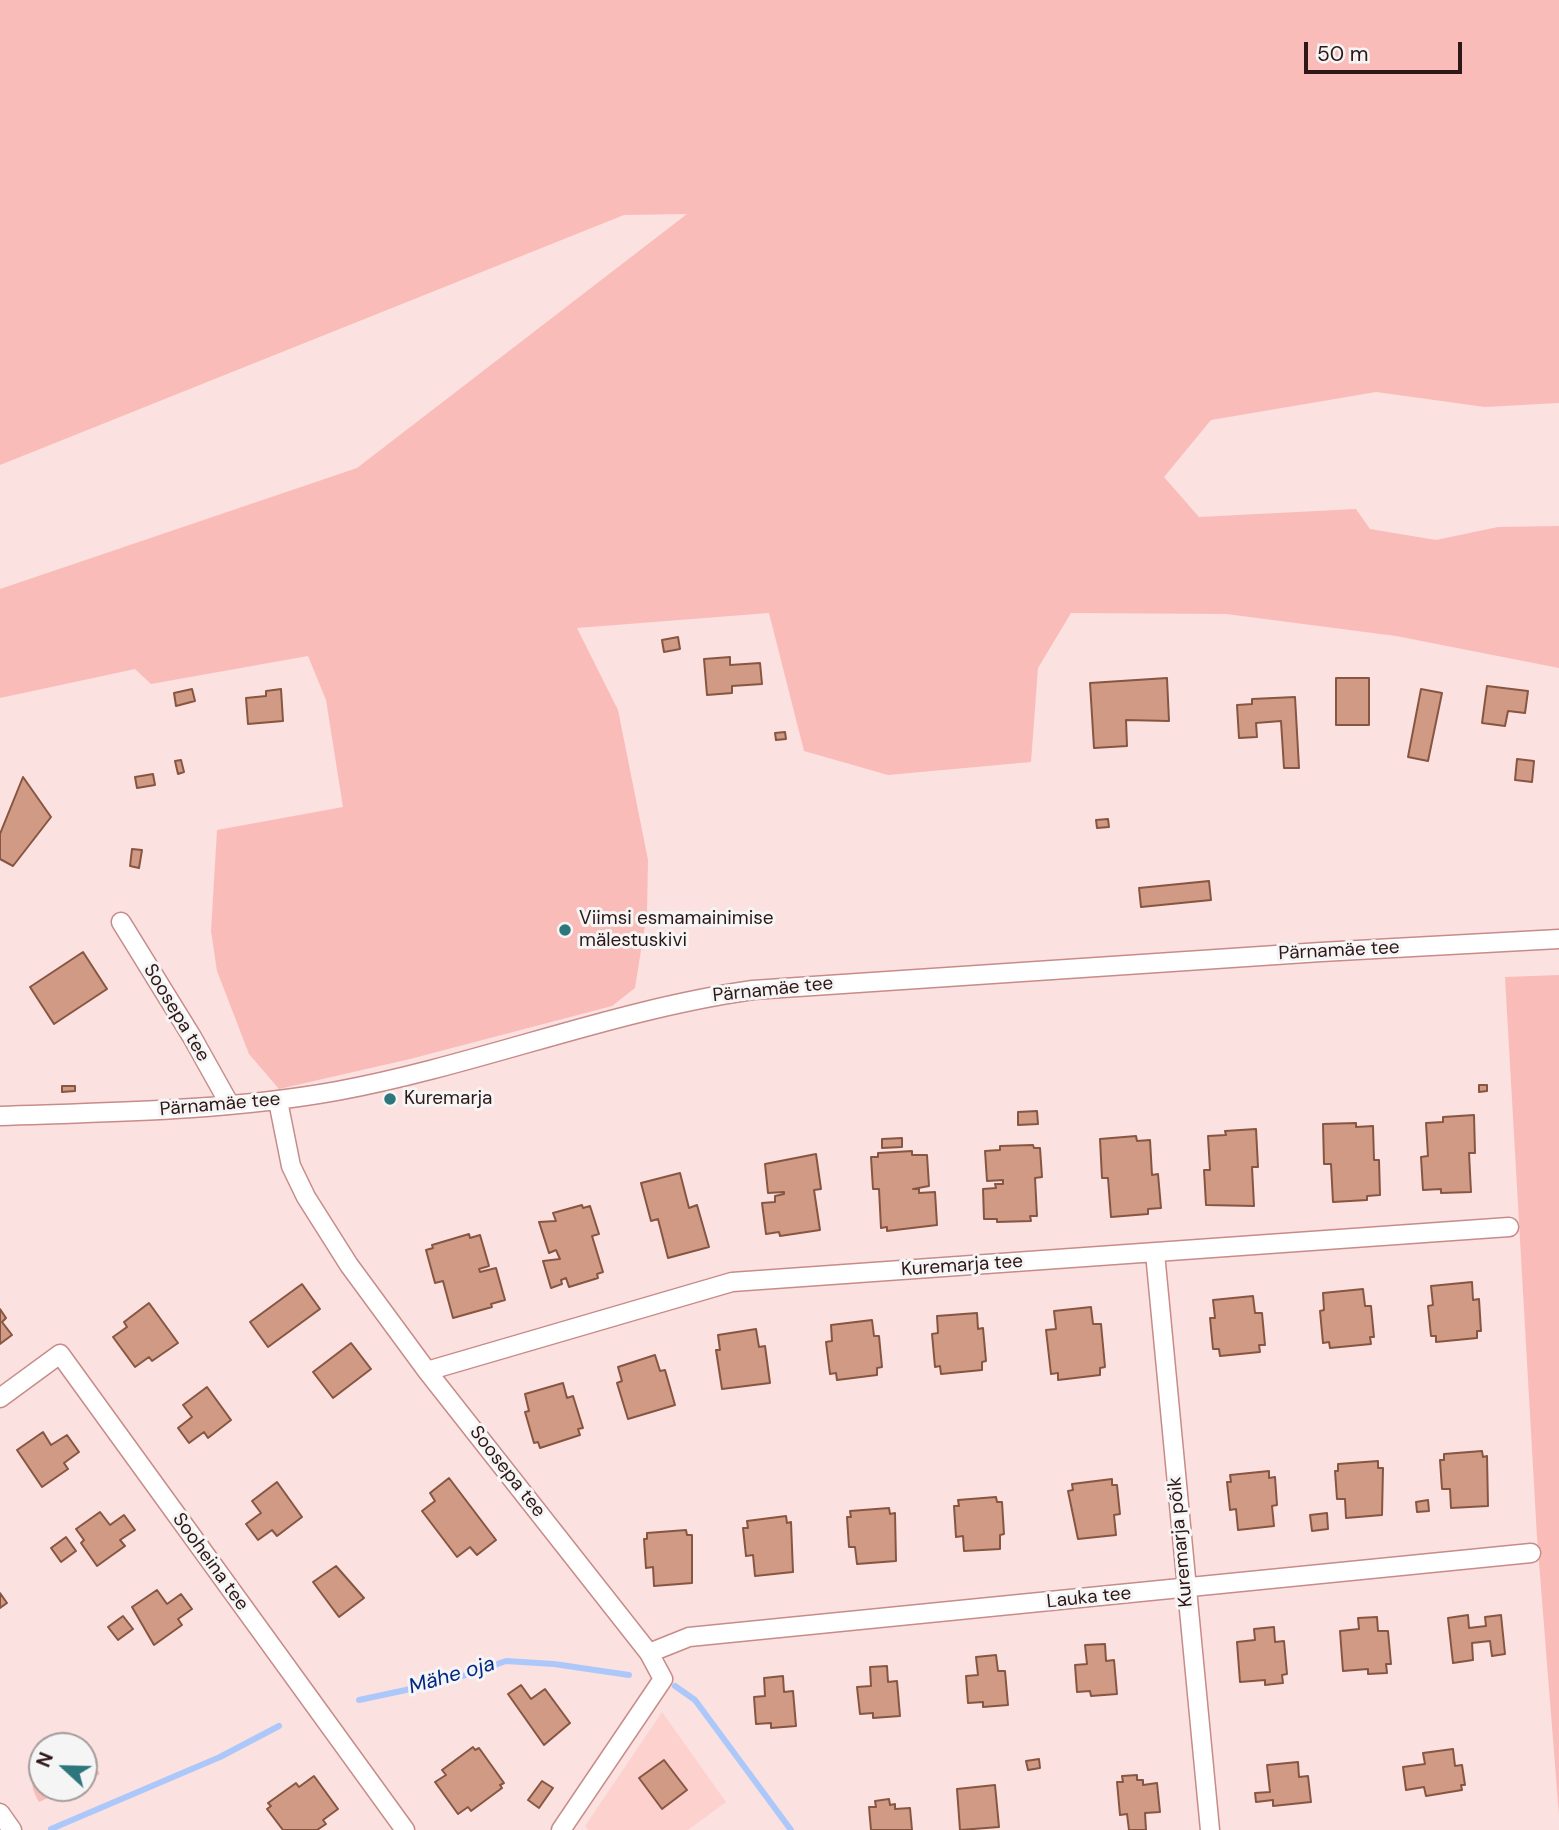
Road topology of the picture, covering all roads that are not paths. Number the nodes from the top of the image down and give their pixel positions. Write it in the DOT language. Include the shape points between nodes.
graph roads {
  1 [pos="121,922"];
  2 [pos="1559,939"];
  3 [pos="278,1101"];
  4 [pos="230,1105"];
  5 [pos="0,1116"];
  6 [pos="1508,1227"];
  7 [pos="1155,1253"];
  8 [pos="427,1371"];
  9 [pos="0,1398"];
  10 [pos="1531,1553"];
  11 [pos="1185,1589"];
  12 [pos="649,1653"];
  13 [pos="0,1813"];
  14 [pos="12,1830"];
  15 [pos="405,1830"];
  16 [pos="561,1830"];
  17 [pos="1210,1830"];
  1 -- 4 [label="street, Soosepa tee"];
  2 -- 3 [label="street, Pärnamäe tee" via="753,990 687,1000 415,1074"];
  3 -- 4 [label="street, Pärnamäe tee"];
  3 -- 8 [label="street, Soosepa tee" via="291,1166 306,1197 349,1265"];
  4 -- 5 [label="street, Pärnamäe tee"];
  6 -- 7 [label="street, Kuremarja tee"];
  7 -- 8 [label="street, Kuremarja tee" via="732,1282"];
  7 -- 11 [label="street, Kuremarja põik"];
  8 -- 12 [label="street, Soosepa tee"];
  9 -- 15 [label="street, Sooheina tee" via="60,1354"];
  10 -- 11 [label="street, Lauka tee"];
  11 -- 12 [label="street, Lauka tee" via="689,1637"];
  11 -- 17 [label="street, Kuremarja põik"];
  12 -- 16 [label="street, Soosepa tee" via="663,1679"];
  13 -- 14 [label="street"];
}
